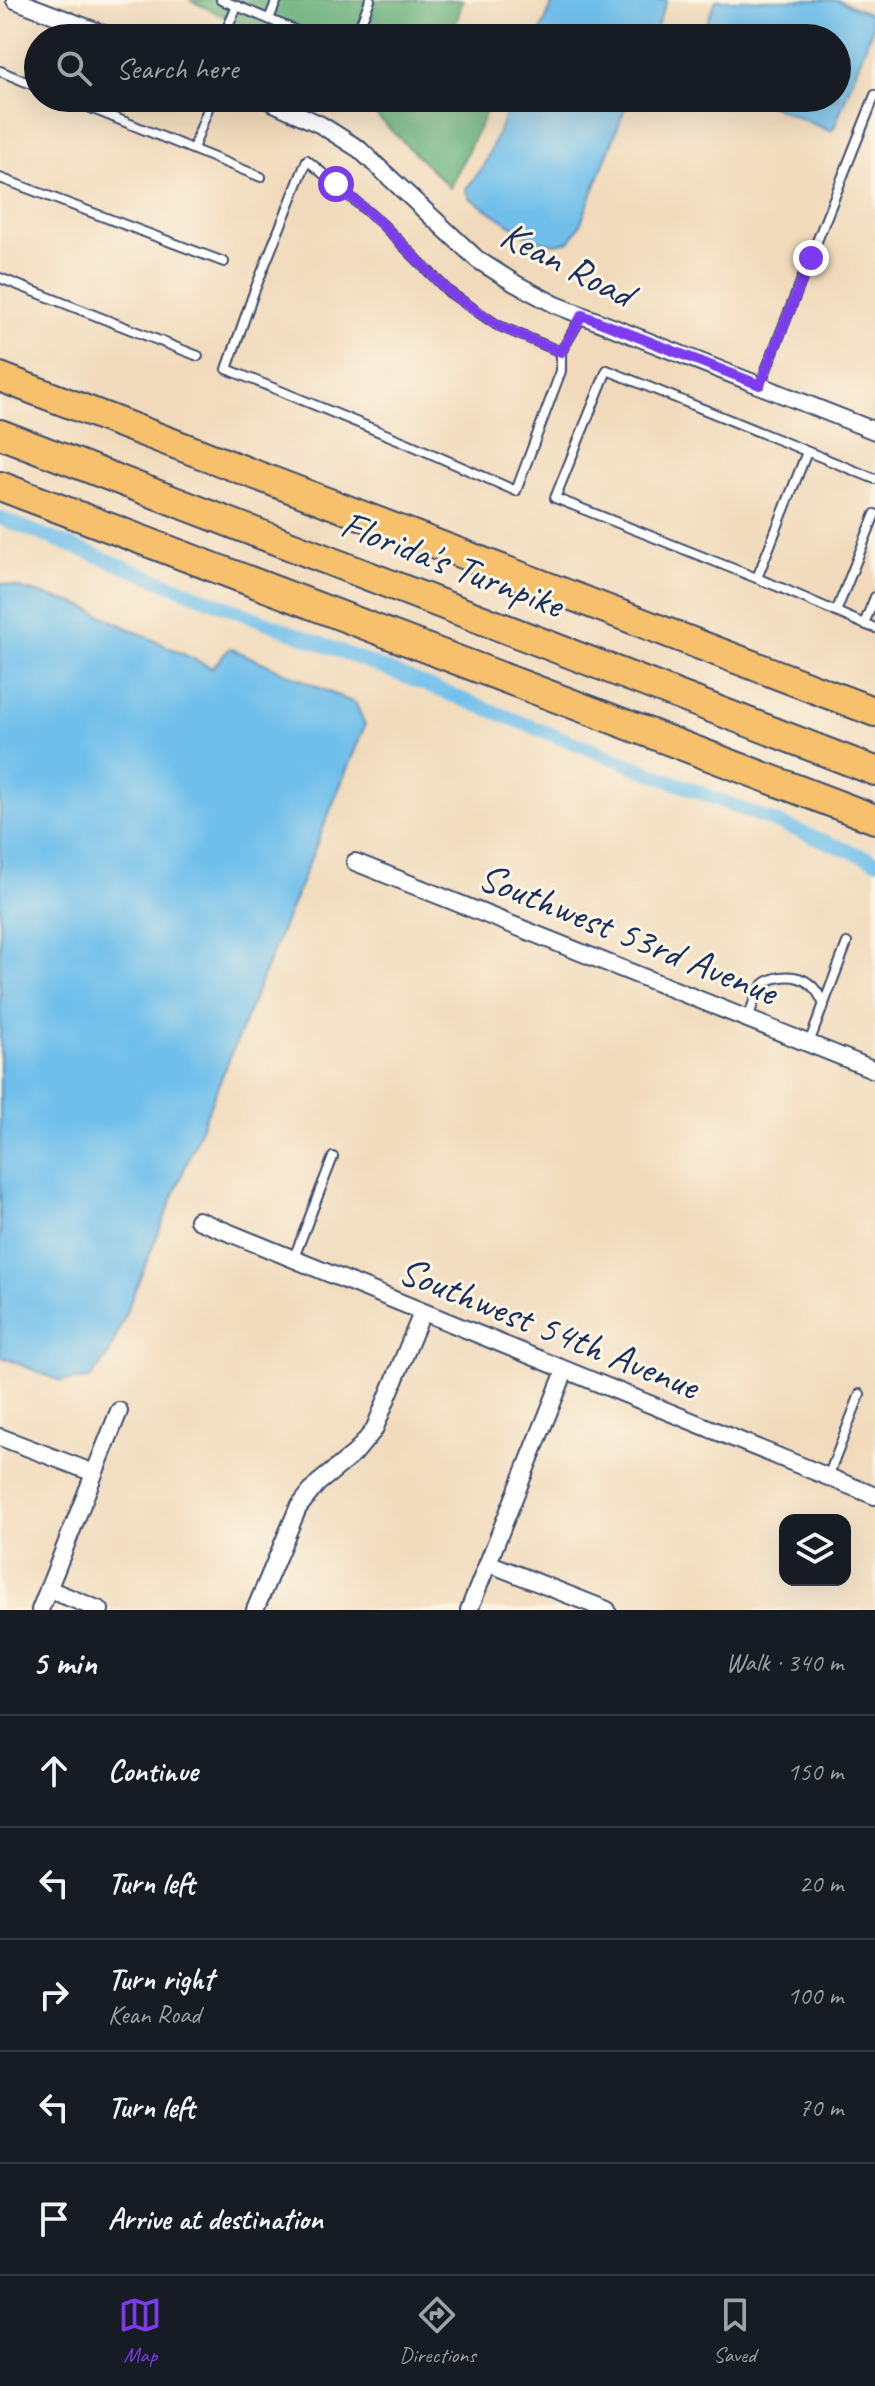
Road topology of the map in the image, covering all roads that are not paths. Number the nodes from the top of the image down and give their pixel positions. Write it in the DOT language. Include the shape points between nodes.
graph roads {
  1 [pos="15,0"];
  2 [pos="221,0"];
  3 [pos="277,0"];
  4 [pos="370,0"];
  5 [pos="237,6"];
  6 [pos="269,19"];
  7 [pos="78,24"];
  8 [pos="229,24"];
  9 [pos="281,24"];
  10 [pos="361,24"];
  11 [pos="0,71"];
  12 [pos="24,81"];
  13 [pos="875,95"];
  14 [pos="101,112"];
  15 [pos="207,112"];
  16 [pos="293,112"];
  17 [pos="193,149"];
  18 [pos="261,177"];
  19 [pos="0,178"];
  20 [pos="224,262"];
  21 [pos="0,278"];
  22 [pos="582,315"];
  23 [pos="561,352"];
  24 [pos="198,356"];
  25 [pos="0,377"];
  26 [pos="760,385"];
  27 [pos="875,431"];
  28 [pos="0,434"];
  29 [pos="807,452"];
  30 [pos="875,479"];
  31 [pos="0,486"];
  32 [pos="875,514"];
  33 [pos="757,578"];
  34 [pos="875,597"];
  35 [pos="836,612"];
  36 [pos="864,624"];
  37 [pos="875,628"];
  38 [pos="875,712"];
  39 [pos="875,771"];
  40 [pos="875,819"];
  41 [pos="355,862"];
  42 [pos="847,943"];
  43 [pos="824,1005"];
  44 [pos="748,1019"];
  45 [pos="809,1044"];
  46 [pos="875,1070"];
  47 [pos="333,1157"];
  48 [pos="198,1220"];
  49 [pos="293,1260"];
  50 [pos="422,1313"];
  51 [pos="565,1371"];
  52 [pos="860,1394"];
  53 [pos="119,1411"];
  54 [pos="0,1437"];
  55 [pos="94,1473"];
  56 [pos="828,1478"];
  57 [pos="875,1496"];
  58 [pos="488,1563"];
  59 [pos="48,1589"];
  60 [pos="40,1610"];
  61 [pos="100,1610"];
  62 [pos="255,1610"];
  63 [pos="469,1610"];
  64 [pos="607,1610"];
  1 -- 7 [label="street"];
  2 -- 5 [label="lane"];
  3 -- 6 [label="lane"];
  4 -- 10 [label="lane"];
  5 -- 6 [label="lane"];
  5 -- 8 [label="lane"];
  6 -- 9 [label="lane"];
  11 -- 12 [label="lane"];
  13 -- 26 [label="lane"];
  14 -- 17 [label="lane"];
  15 -- 17 [label="lane"];
  16 -- 22 [label="street, Kean Road" via="359,149 478,260"];
  17 -- 18 [label="lane"];
  19 -- 20 [label="lane"];
  21 -- 24 [label="lane"];
  22 -- 23 [label="lane"];
  22 -- 26 [label="street, Kean Road"];
  23 -- 23 [label="lane" via="561,371 516,491 227,369 307,160 382,224 449,292 497,325"];
  25 -- 38 [label="highway, Florida's Turnpike"];
  26 -- 27 [label="street, Kean Road"];
  28 -- 39 [label="highway, Florida's Turnpike"];
  29 -- 30 [label="lane"];
  29 -- 33 [label="lane"];
  29 -- 33 [label="lane" via="607,370 555,498"];
  31 -- 40 [label="highway"];
  32 -- 35 [label="lane"];
  33 -- 35 [label="lane"];
  34 -- 36 [label="lane"];
  35 -- 36 [label="lane"];
  36 -- 37 [label="lane"];
  41 -- 44 [label="street, Southwest 53rd Avenue"];
  42 -- 43 [label="lane"];
  43 -- 44 [label="lane" via="808,980 775,978 759,991"];
  43 -- 45 [label="lane"];
  44 -- 45 [label="street, Southwest 53rd Avenue"];
  45 -- 46 [label="street, Southwest 53rd Avenue"];
  47 -- 49 [label="lane"];
  48 -- 49 [label="street, Southwest 54th Avenue"];
  49 -- 50 [label="street, Southwest 54th Avenue"];
  50 -- 51 [label="street, Southwest 54th Avenue"];
  50 -- 62 [label="street" via="374,1430 298,1508"];
  51 -- 56 [label="street, Southwest 54th Avenue"];
  51 -- 58 [label="street"];
  52 -- 56 [label="lane"];
  53 -- 55 [label="street"];
  54 -- 55 [label="street"];
  55 -- 59 [label="street"];
  56 -- 57 [label="street, Southwest 54th Avenue"];
  58 -- 63 [label="street"];
  58 -- 64 [label="street"];
  59 -- 60 [label="street"];
  59 -- 61 [label="street"];
}
